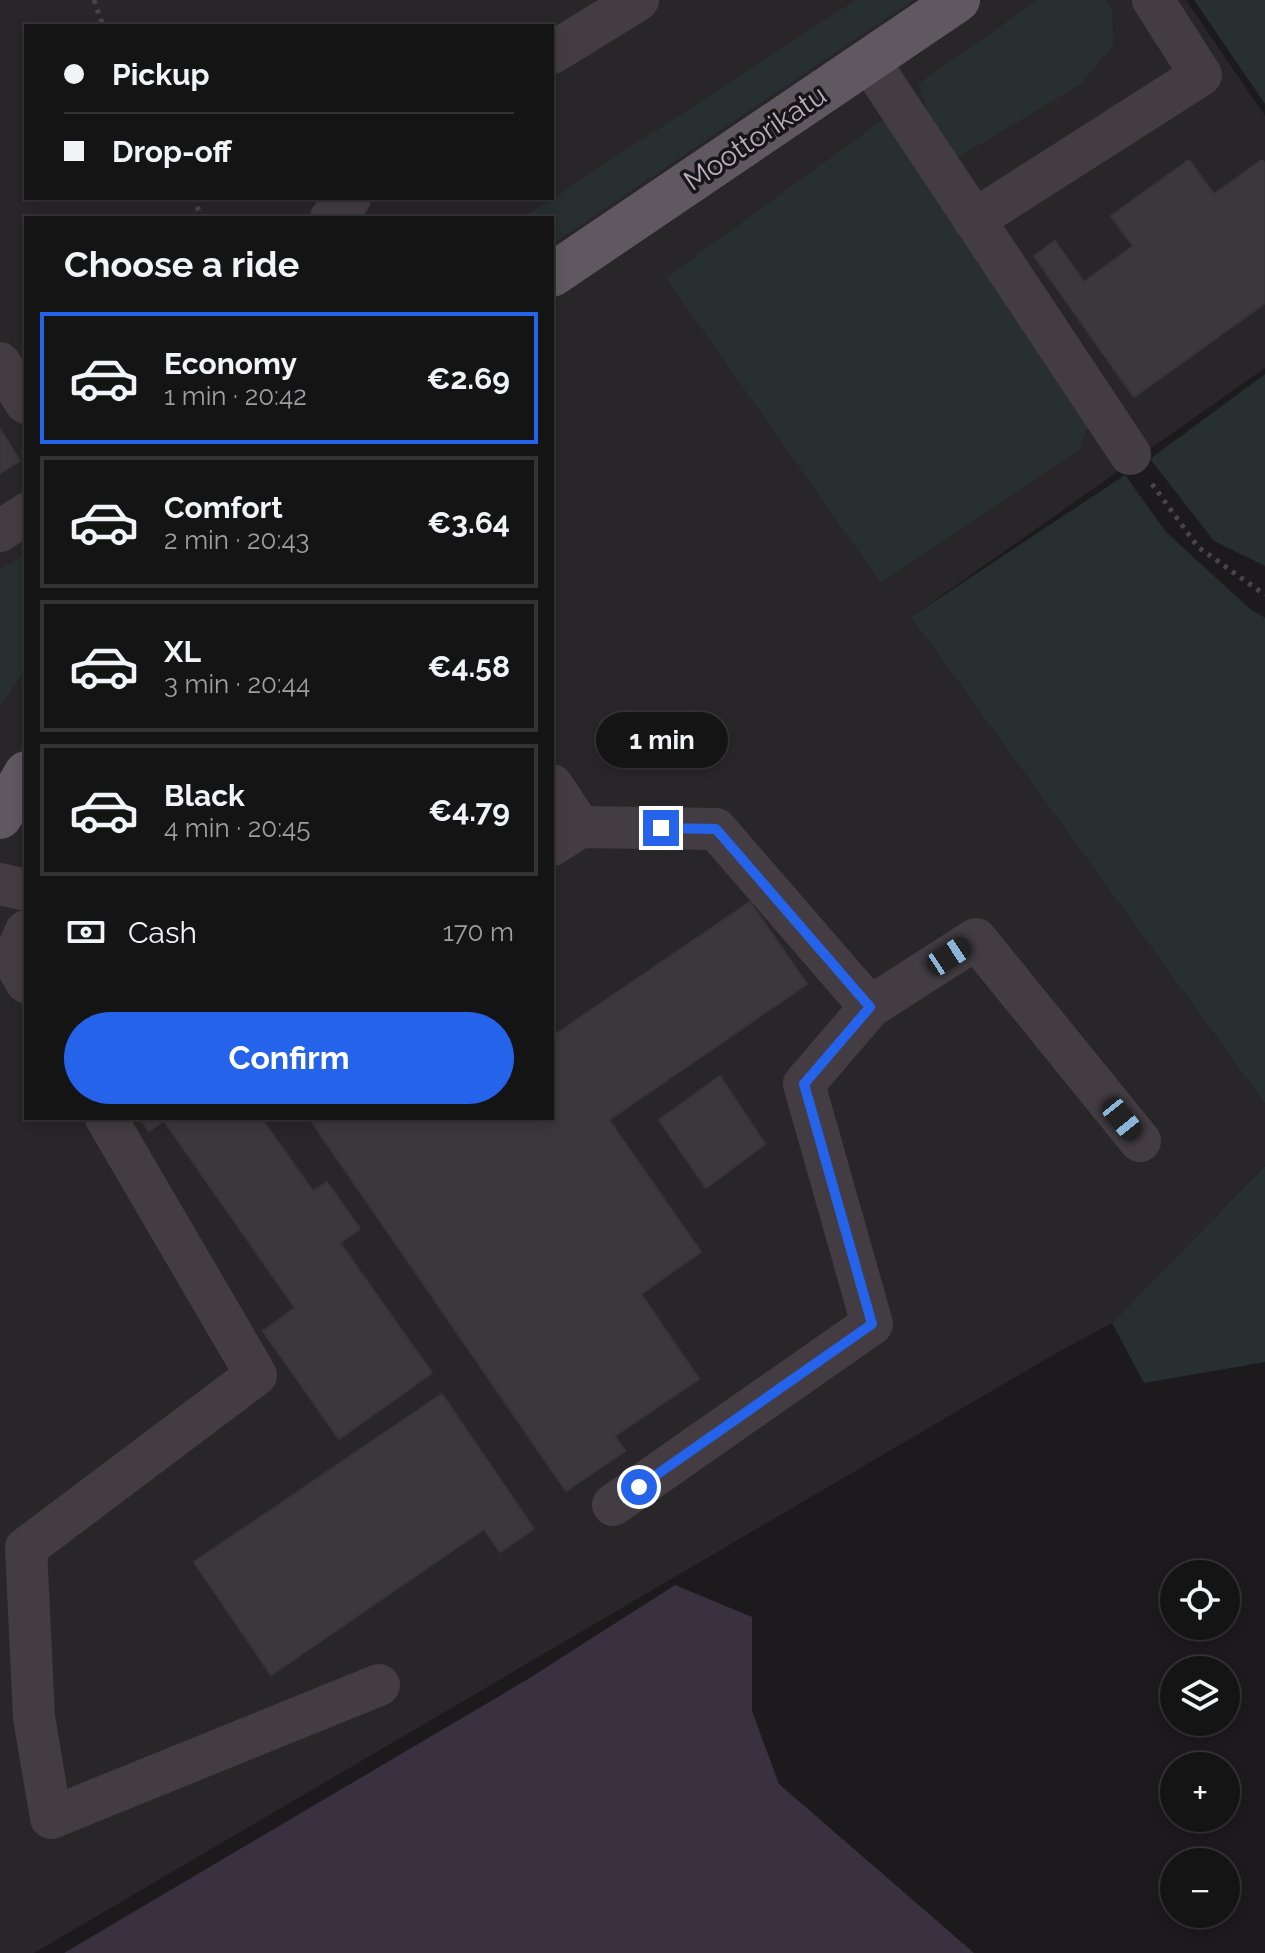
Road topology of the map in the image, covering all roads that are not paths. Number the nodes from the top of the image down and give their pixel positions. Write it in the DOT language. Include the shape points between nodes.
graph roads {
  1 [pos="638,0"];
  2 [pos="958,0"];
  3 [pos="1153,0"];
  4 [pos="554,52"];
  5 [pos="869,61"];
  6 [pos="348,200"];
  7 [pos="333,216"];
  8 [pos="974,220"];
  9 [pos="554,274"];
  10 [pos="0,363"];
  11 [pos="24,400"];
  12 [pos="1130,454"];
  13 [pos="24,515"];
  14 [pos="0,531"];
  15 [pos="24,776"];
  16 [pos="554,792"];
  17 [pos="0,817"];
  18 [pos="566,836"];
  19 [pos="0,884"];
  20 [pos="24,890"];
  21 [pos="24,935"];
  22 [pos="24,978"];
  23 [pos="870,1007"];
  24 [pos="107,1120"];
  25 [pos="1140,1141"];
  26 [pos="613,1505"];
  27 [pos="379,1685"];
  1 -- 4 [label="street"];
  2 -- 5 [label="main road, Moottorikatu"];
  3 -- 8 [label="street" via="1201,75"];
  5 -- 8 [label="street"];
  5 -- 9 [label="main road, Moottorikatu"];
  6 -- 7 [label="street"];
  8 -- 12 [label="street"];
  10 -- 11 [label="street"];
  13 -- 14 [label="street"];
  15 -- 17 [label="main road"];
  16 -- 18 [label="street"];
  18 -- 23 [label="street" via="716,829"];
  19 -- 20 [label="street"];
  21 -- 22 [label="street" via="13,959"];
  23 -- 25 [label="street" via="976,939"];
  23 -- 26 [label="street" via="804,1084 872,1324"];
  24 -- 27 [label="street" via="256,1375 26,1548 34,1717 51,1818"];
}
